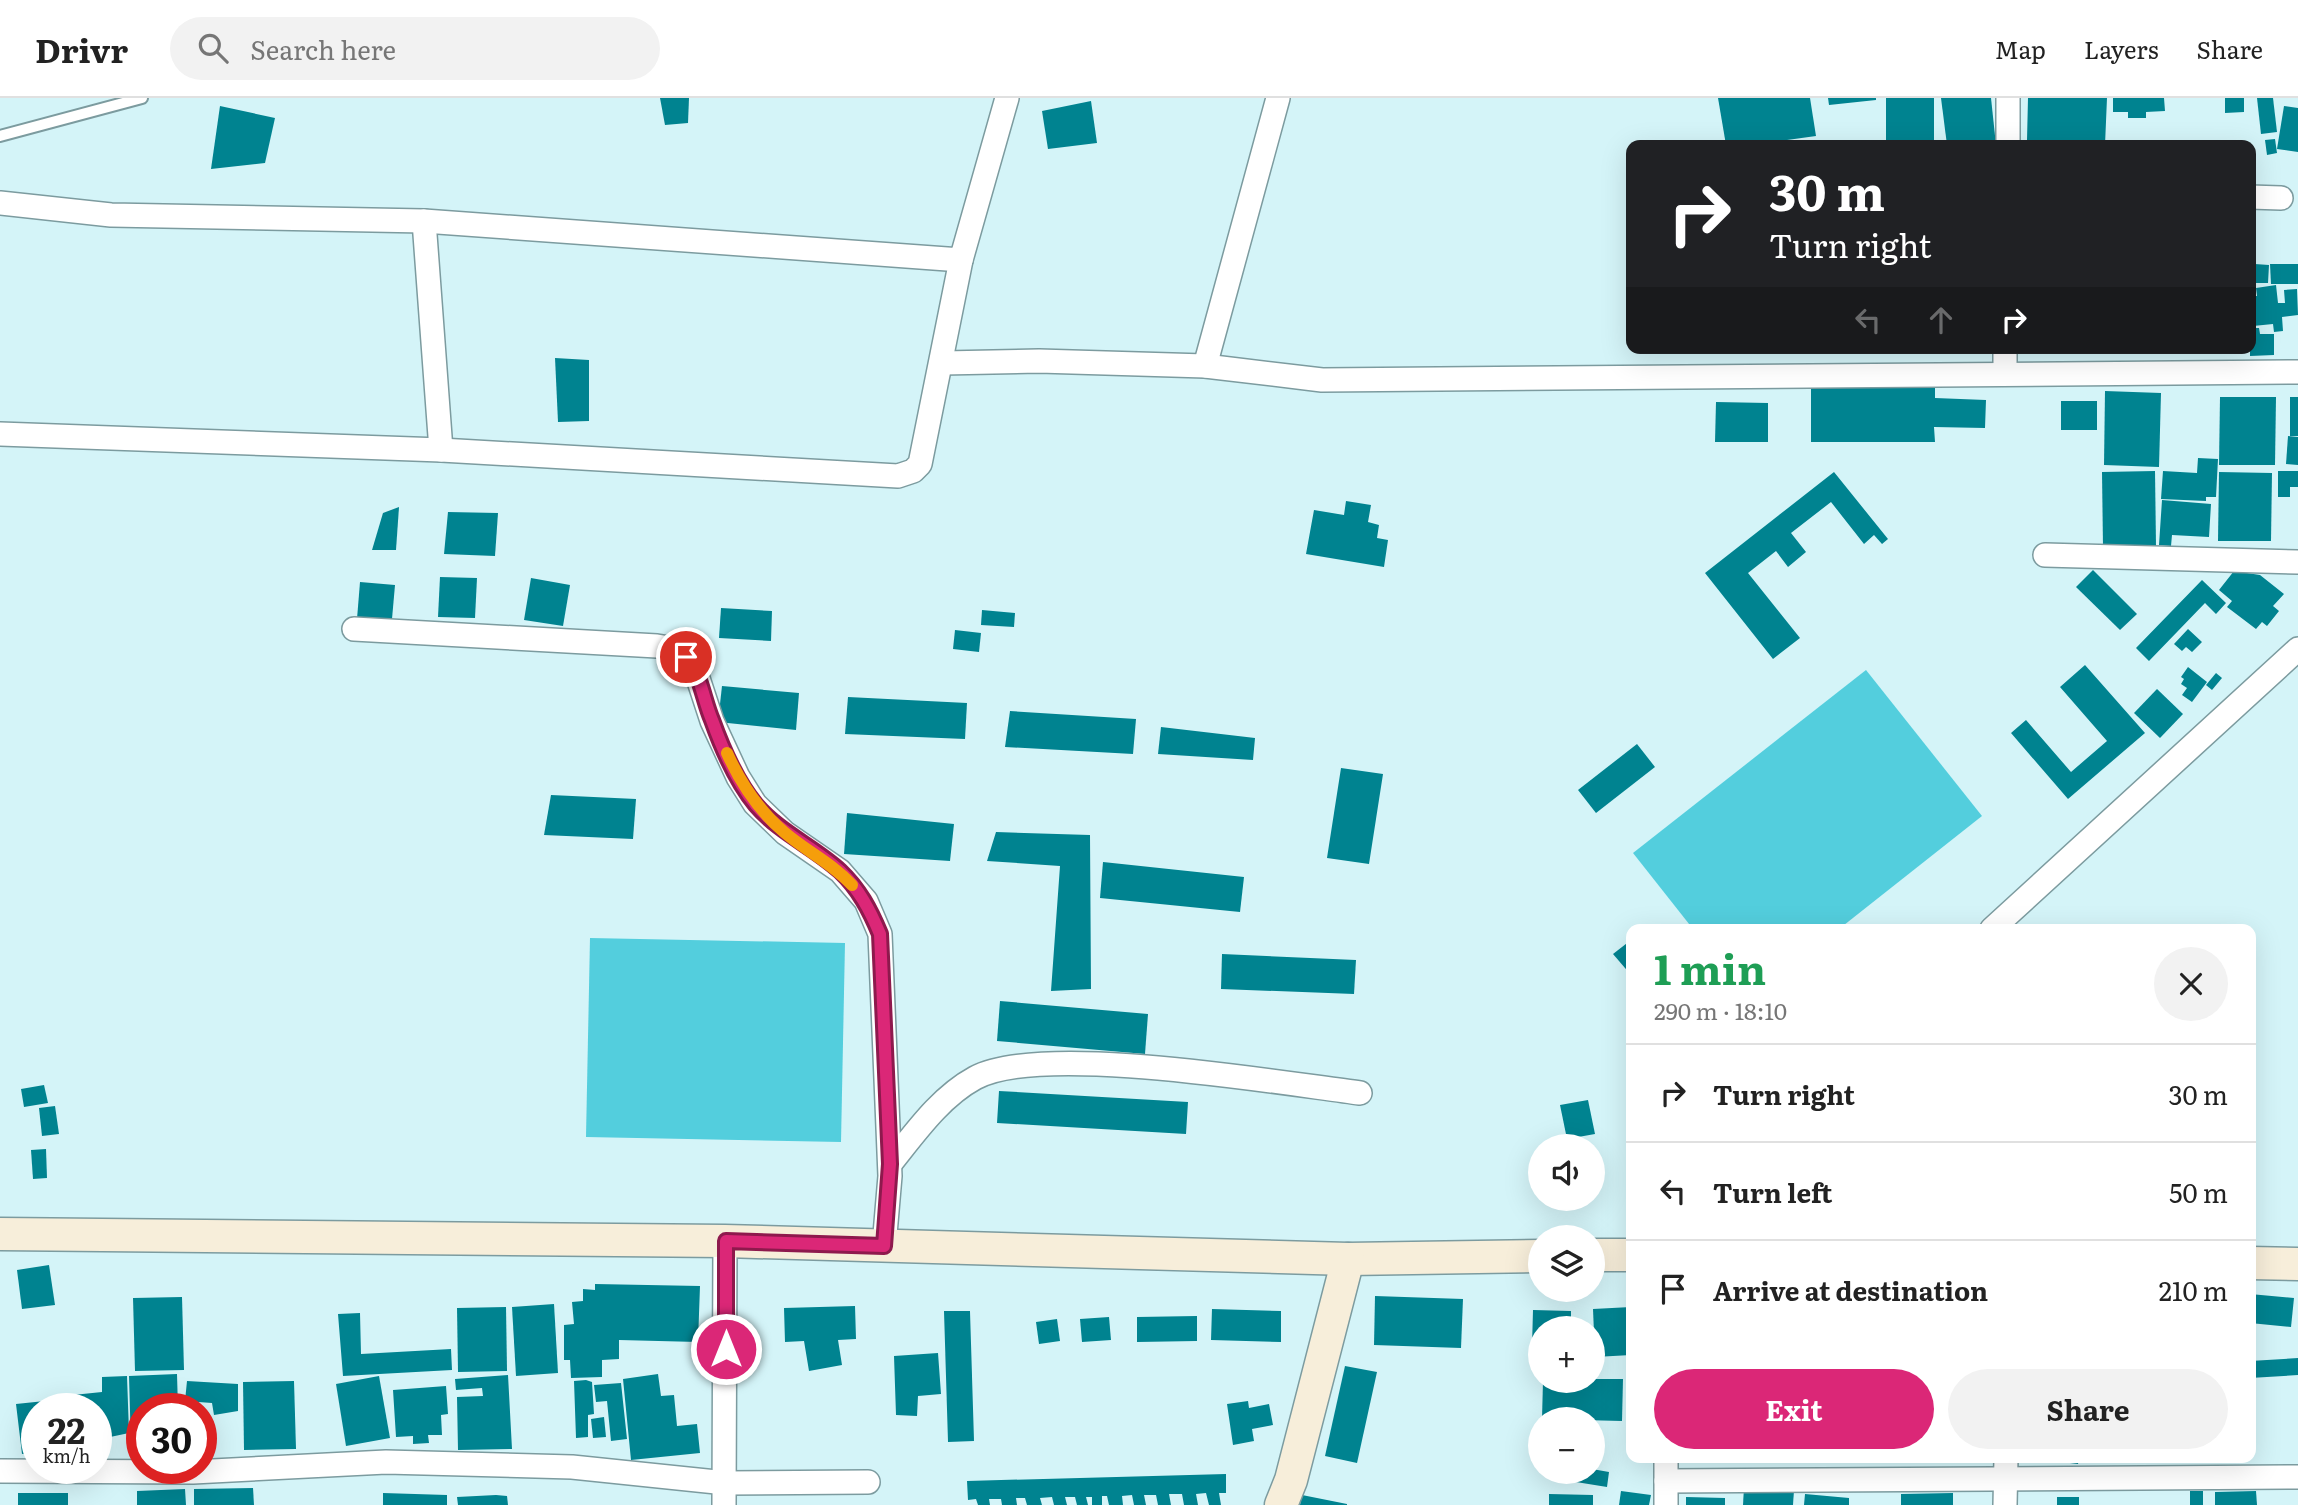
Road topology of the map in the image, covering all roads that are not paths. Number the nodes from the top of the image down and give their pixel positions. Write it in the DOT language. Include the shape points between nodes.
graph roads {
  1 [pos="142,98"];
  2 [pos="1007,98"];
  3 [pos="1278,98"];
  4 [pos="2008,98"];
  5 [pos="0,136"];
  6 [pos="2008,140"];
  7 [pos="2256,197"];
  8 [pos="2281,198"];
  9 [pos="0,203"];
  10 [pos="424,221"];
  11 [pos="961,260"];
  12 [pos="2005,354"];
  13 [pos="943,363"];
  14 [pos="1205,366"];
  15 [pos="2298,372"];
  16 [pos="2005,373"];
  17 [pos="0,434"];
  18 [pos="440,450"];
  19 [pos="2045,555"];
  20 [pos="2298,562"];
  21 [pos="354,629"];
  22 [pos="2298,649"];
  23 [pos="1997,924"];
  24 [pos="1360,1093"];
  25 [pos="890,1164"];
  26 [pos="0,1234"];
  27 [pos="726,1241"];
  28 [pos="884,1246"];
  29 [pos="1605,1255"];
  30 [pos="1626,1255"];
  31 [pos="1528,1256"];
  32 [pos="1348,1259"];
  33 [pos="2256,1263"];
  34 [pos="2298,1264"];
  35 [pos="1666,1463"];
  36 [pos="2006,1468"];
  37 [pos="0,1471"];
  38 [pos="2298,1477"];
  39 [pos="1666,1481"];
  40 [pos="868,1482"];
  41 [pos="725,1494"];
  42 [pos="1281,1505"];
  43 [pos="1666,1505"];
  44 [pos="2006,1505"];
  1 -- 5 [label="lane"];
  2 -- 11 [label="street"];
  3 -- 14 [label="street"];
  4 -- 6 [label="street"];
  7 -- 8 [label="street"];
  9 -- 10 [label="street" via="111,215"];
  10 -- 11 [label="street"];
  10 -- 18 [label="street"];
  11 -- 13 [label="street"];
  12 -- 16 [label="street"];
  13 -- 14 [label="street"];
  13 -- 18 [label="street" via="920,464 898,476"];
  14 -- 16 [label="street" via="1322,380"];
  15 -- 16 [label="street"];
  17 -- 18 [label="street"];
  19 -- 20 [label="street"];
  21 -- 25 [label="street" via="657,646 675,649 686,657 694,666 733,766 755,804 785,833 840,871 866,901 880,934"];
  22 -- 23 [label="street"];
  24 -- 25 [label="street" via="1080,1063 1012,1066 976,1077 933,1111"];
  25 -- 28 [label="street"];
  26 -- 27 [label="street"];
  27 -- 28 [label="street"];
  27 -- 41 [label="street"];
  28 -- 32 [label="street"];
  29 -- 30 [label="street"];
  31 -- 32 [label="street"];
  32 -- 42 [label="street"];
  33 -- 34 [label="street"];
  35 -- 39 [label="street"];
  36 -- 38 [label="street"];
  36 -- 39 [label="street"];
  36 -- 44 [label="street"];
  37 -- 41 [label="street" via="193,1472 386,1462 572,1467"];
  39 -- 43 [label="street"];
  40 -- 41 [label="street"];
}
